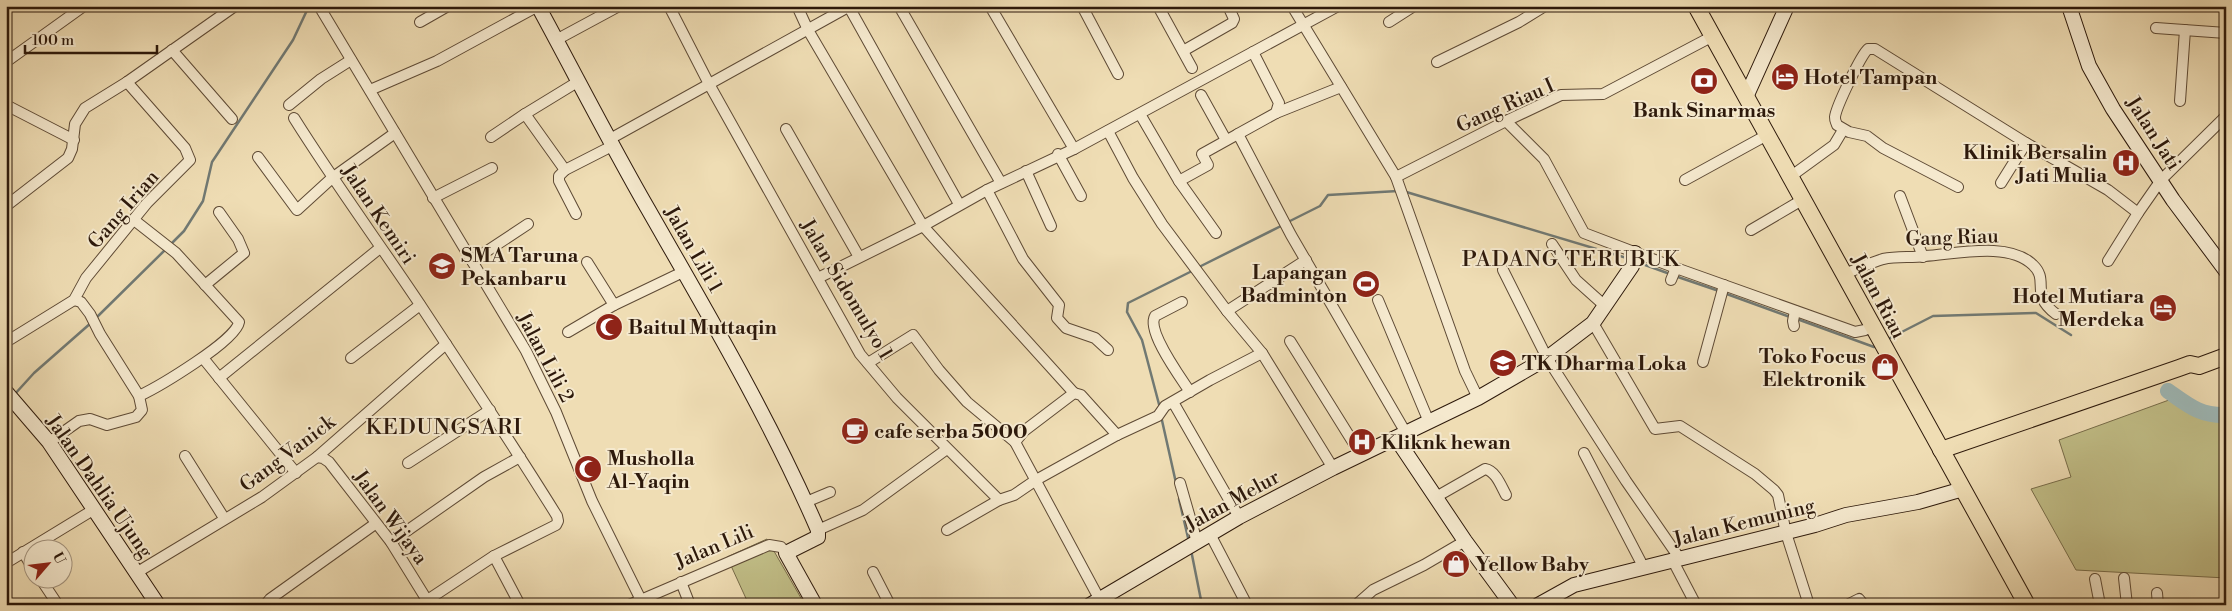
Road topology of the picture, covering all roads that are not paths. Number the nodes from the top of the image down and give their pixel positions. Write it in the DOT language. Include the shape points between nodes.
graph roads {
  1 [pos="84,6"];
  2 [pos="235,6"];
  3 [pos="448,6"];
  4 [pos="538,6"];
  5 [pos="619,6"];
  6 [pos="669,6"];
  7 [pos="798,6"];
  8 [pos="849,6"];
  9 [pos="899,6"];
  10 [pos="990,6"];
  11 [pos="1082,6"];
  12 [pos="1158,6"];
  13 [pos="1228,6"];
  14 [pos="1292,6"];
  15 [pos="1338,6"];
  16 [pos="1414,6"];
  17 [pos="1545,6"];
  18 [pos="1696,6"];
  19 [pos="1787,6"];
  20 [pos="2068,6"];
  21 [pos="321,10"];
  22 [pos="420,22"];
  23 [pos="1389,22"];
  24 [pos="1303,25"];
  25 [pos="2156,28"];
  26 [pos="808,30"];
  27 [pos="2185,30"];
  28 [pos="2226,33"];
  29 [pos="1713,36"];
  30 [pos="556,40"];
  31 [pos="172,50"];
  32 [pos="1183,51"];
  33 [pos="1253,52"];
  34 [pos="352,60"];
  35 [pos="6,62"];
  36 [pos="1437,62"];
  37 [pos="1192,68"];
  38 [pos="1118,74"];
  39 [pos="579,81"];
  40 [pos="127,82"];
  41 [pos="709,84"];
  42 [pos="1341,87"];
  43 [pos="370,90"];
  44 [pos="1201,95"];
  45 [pos="1746,97"];
  46 [pos="2180,101"];
  47 [pos="289,105"];
  48 [pos="6,106"];
  49 [pos="1276,113"];
  50 [pos="525,114"];
  51 [pos="1140,114"];
  52 [pos="2226,116"];
  53 [pos="294,118"];
  54 [pos="232,119"];
  55 [pos="1506,121"];
  56 [pos="786,129"];
  57 [pos="1843,130"];
  58 [pos="1108,131"];
  59 [pos="395,133"];
  60 [pos="1238,134"];
  61 [pos="1767,135"];
  62 [pos="491,137"];
  63 [pos="74,140"];
  64 [pos="1226,140"];
  65 [pos="612,142"];
  66 [pos="2026,143"];
  67 [pos="1074,149"];
  68 [pos="1058,154"];
  69 [pos="258,156"];
  70 [pos="492,168"];
  71 [pos="564,170"];
  72 [pos="1026,171"];
  73 [pos="332,178"];
  74 [pos="1790,178"];
  75 [pos="1685,180"];
  76 [pos="2161,180"];
  77 [pos="1180,181"];
  78 [pos="1398,181"];
  79 [pos="1001,183"];
  80 [pos="2001,183"];
  81 [pos="1958,187"];
  82 [pos="987,190"];
  83 [pos="1081,196"];
  84 [pos="1900,196"];
  85 [pos="433,198"];
  86 [pos="1802,200"];
  87 [pos="959,204"];
  88 [pos="6,206"];
  89 [pos="218,212"];
  90 [pos="2138,213"];
  91 [pos="576,214"];
  92 [pos="134,220"];
  93 [pos="528,224"];
  94 [pos="923,226"];
  95 [pos="1051,226"];
  96 [pos="1751,230"];
  97 [pos="1216,232"];
  98 [pos="1552,244"];
  99 [pos="380,248"];
  100 [pos="859,257"];
  101 [pos="1923,257"];
  102 [pos="1634,259"];
  103 [pos="1306,260"];
  104 [pos="2108,260"];
  105 [pos="472,261"];
  106 [pos="587,262"];
  107 [pos="1503,270"];
  108 [pos="685,271"];
  109 [pos="2226,271"];
  110 [pos="1844,274"];
  111 [pos="818,278"];
  112 [pos="205,285"];
  113 [pos="1723,288"];
  114 [pos="74,300"];
  115 [pos="1378,300"];
  116 [pos="1182,302"];
  117 [pos="420,304"];
  118 [pos="614,305"];
  119 [pos="1605,306"];
  120 [pos="1227,311"];
  121 [pos="2056,314"];
  122 [pos="1593,323"];
  123 [pos="1872,325"];
  124 [pos="568,332"];
  125 [pos="1290,341"];
  126 [pos="6,342"];
  127 [pos="446,344"];
  128 [pos="2226,346"];
  129 [pos="1108,350"];
  130 [pos="1262,353"];
  131 [pos="2226,356"];
  132 [pos="203,358"];
  133 [pos="351,358"];
  134 [pos="1547,358"];
  135 [pos="1703,362"];
  136 [pos="868,363"];
  137 [pos="2190,364"];
  138 [pos="219,378"];
  139 [pos="1190,392"];
  140 [pos="1074,393"];
  141 [pos="10,396"];
  142 [pos="139,396"];
  143 [pos="1478,398"];
  144 [pos="1169,404"];
  145 [pos="490,410"];
  146 [pos="1429,422"];
  147 [pos="1117,435"];
  148 [pos="1401,435"];
  149 [pos="49,442"];
  150 [pos="1015,442"];
  151 [pos="947,449"];
  152 [pos="1941,450"];
  153 [pos="1584,453"];
  154 [pos="1361,455"];
  155 [pos="185,456"];
  156 [pos="317,457"];
  157 [pos="520,457"];
  158 [pos="408,463"];
  159 [pos="1333,468"];
  160 [pos="296,473"];
  161 [pos="1036,480"];
  162 [pos="1180,483"];
  163 [pos="1963,489"];
  164 [pos="830,492"];
  165 [pos="1506,495"];
  166 [pos="1436,497"];
  167 [pos="999,500"];
  168 [pos="806,502"];
  169 [pos="93,510"];
  170 [pos="1239,517"];
  171 [pos="224,518"];
  172 [pos="375,524"];
  173 [pos="818,530"];
  174 [pos="946,530"];
  175 [pos="1786,533"];
  176 [pos="1210,534"];
  177 [pos="46,538"];
  178 [pos="1466,541"];
  179 [pos="390,542"];
  180 [pos="1191,545"];
  181 [pos="22,553"];
  182 [pos="786,554"];
  183 [pos="494,556"];
  184 [pos="1676,560"];
  185 [pos="6,564"];
  186 [pos="1644,568"];
  187 [pos="873,572"];
  188 [pos="136,573"];
  189 [pos="2124,578"];
  190 [pos="2095,579"];
  191 [pos="682,582"];
  192 [pos="47,588"];
  193 [pos="2156,593"];
  194 [pos="641,600"];
  195 [pos="426,603"];
  196 [pos="1097,603"];
  197 [pos="1510,604"];
  198 [pos="58,605"];
  199 [pos="158,605"];
  200 [pos="265,605"];
  201 [pos="520,605"];
  202 [pos="629,605"];
  203 [pos="690,605"];
  204 [pos="815,605"];
  205 [pos="890,605"];
  206 [pos="1247,605"];
  207 [pos="1356,605"];
  208 [pos="1538,605"];
  209 [pos="1696,605"];
  210 [pos="1809,605"];
  211 [pos="1847,605"];
  212 [pos="1864,605"];
  213 [pos="2027,605"];
  214 [pos="2100,605"];
  215 [pos="2127,605"];
  216 [pos="2158,605"];
  1 -- 35 [label="street"];
  2 -- 31 [label="street"];
  3 -- 22 [label="street"];
  4 -- 30 [label="street, Jalan Lili 1"];
  4 -- 43 [label="street" via="437,61"];
  5 -- 30 [label="street"];
  6 -- 41 [label="street, Jalan Sidomulyo 1"];
  7 -- 26 [label="street"];
  8 -- 26 [label="street"];
  8 -- 87 [label="street"];
  9 -- 79 [label="street"];
  10 -- 67 [label="street"];
  11 -- 38 [label="street"];
  12 -- 32 [label="street"];
  13 -- 32 [label="street" via="1234,18 1232,23"];
  14 -- 24 [label="street"];
  15 -- 24 [label="street"];
  16 -- 23 [label="street"];
  17 -- 36 [label="street"];
  18 -- 29 [label="main road, Jalan Riau"];
  19 -- 45 [label="street"];
  20 -- 76 [label="street, Jalan Jati" via="2089,66 2113,110"];
  21 -- 34 [label="street, Jalan Lili 2"];
  24 -- 33 [label="street"];
  24 -- 42 [label="street"];
  25 -- 27 [label="street"];
  26 -- 41 [label="street"];
  26 -- 94 [label="street"];
  27 -- 28 [label="street"];
  27 -- 46 [label="street"];
  29 -- 45 [label="main road, Jalan Riau"];
  29 -- 55 [label="street, Gang Riau I" via="1603,94 1560,95"];
  30 -- 39 [label="street, Jalan Lili 1"];
  31 -- 40 [label="street"];
  31 -- 54 [label="street"];
  32 -- 37 [label="street"];
  33 -- 49 [label="street" via="1279,103"];
  33 -- 51 [label="street"];
  34 -- 43 [label="street, Jalan Lili 2"];
  34 -- 47 [label="street" via="321,79"];
  39 -- 50 [label="street"];
  39 -- 65 [label="street, Jalan Lili 1"];
  40 -- 63 [label="street" via="85,108 75,124"];
  40 -- 92 [label="street, Gang Irian" via="185,148 190,159"];
  41 -- 65 [label="street"];
  41 -- 111 [label="street, Jalan Sidomulyo 1"];
  42 -- 49 [label="street"];
  42 -- 78 [label="street"];
  43 -- 59 [label="street, Jalan Lili 2"];
  44 -- 64 [label="street"];
  45 -- 61 [label="main road, Jalan Riau"];
  48 -- 63 [label="street"];
  49 -- 60 [label="street"];
  50 -- 62 [label="street"];
  50 -- 71 [label="street"];
  51 -- 58 [label="street"];
  51 -- 77 [label="street"];
  52 -- 76 [label="street"];
  53 -- 73 [label="street, Jalan Kemiri"];
  55 -- 78 [label="street, Gang Riau I"];
  55 -- 102 [label="street" via="1544,159 1584,233"];
  56 -- 100 [label="street"];
  57 -- 66 [label="street" via="1836,122 1837,112 1863,56 1872,48"];
  57 -- 74 [label="street" via="1834,144"];
  57 -- 81 [label="street" via="1867,136 1883,148"];
  58 -- 67 [label="street"];
  58 -- 120 [label="street" via="1144,196"];
  59 -- 73 [label="street"];
  59 -- 85 [label="street, Jalan Lili 2"];
  60 -- 64 [label="street"];
  60 -- 103 [label="street"];
  61 -- 74 [label="main road, Jalan Riau"];
  61 -- 75 [label="street"];
  63 -- 88 [label="street" via="68,158"];
  64 -- 77 [label="street" via="1202,154 1208,165"];
  65 -- 71 [label="street"];
  65 -- 108 [label="street, Jalan Lili 1"];
  66 -- 80 [label="street"];
  66 -- 90 [label="street" via="2108,190"];
  67 -- 68 [label="street"];
  68 -- 72 [label="street"];
  68 -- 83 [label="street"];
  69 -- 73 [label="street" via="297,210"];
  70 -- 85 [label="street"];
  71 -- 91 [label="street" via="559,180"];
  72 -- 79 [label="street"];
  72 -- 95 [label="street"];
  73 -- 99 [label="street, Jalan Kemiri"];
  74 -- 86 [label="main road, Jalan Riau"];
  76 -- 90 [label="street"];
  76 -- 109 [label="street, Jalan Jati"];
  77 -- 97 [label="street"];
  78 -- 143 [label="street" via="1465,371"];
  79 -- 82 [label="street"];
  82 -- 87 [label="street"];
  82 -- 129 [label="street" via="1023,259 1059,305 1057,314 1060,322 1066,328 1095,338"];
  84 -- 101 [label="street"];
  85 -- 105 [label="street, Jalan Lili 2"];
  86 -- 96 [label="street"];
  86 -- 110 [label="main road, Jalan Riau"];
  87 -- 94 [label="street"];
  89 -- 112 [label="street" via="244,253"];
  90 -- 104 [label="street"];
  92 -- 112 [label="street" via="176,254"];
  92 -- 114 [label="street, Gang Irian" via="86,278"];
  93 -- 105 [label="street"];
  94 -- 100 [label="street"];
  94 -- 140 [label="street"];
  98 -- 119 [label="street" via="1576,280"];
  99 -- 117 [label="street, Jalan Kemiri"];
  99 -- 138 [label="street"];
  100 -- 111 [label="street"];
  101 -- 110 [label="street, Gang Riau" via="1883,259"];
  101 -- 121 [label="street, Gang Riau" via="1984,252 2018,255 2034,266 2041,281 2042,300"];
  102 -- 113 [label="street"];
  102 -- 119 [label="street, Jalan Melur"];
  103 -- 120 [label="street"];
  103 -- 148 [label="street"];
  105 -- 194 [label="street, Jalan Lili 2" via="526,351 552,403 592,501"];
  106 -- 118 [label="street"];
  107 -- 134 [label="street"];
  108 -- 118 [label="street"];
  108 -- 168 [label="street, Jalan Lili 1"];
  110 -- 123 [label="main road, Jalan Riau"];
  111 -- 136 [label="street, Jalan Sidomulyo 1"];
  112 -- 132 [label="street" via="240,322"];
  113 -- 123 [label="street" via="1794,318 1855,332"];
  113 -- 135 [label="street"];
  114 -- 126 [label="street, Gang Irian"];
  114 -- 142 [label="street" via="81,302 90,314"];
  115 -- 146 [label="street"];
  116 -- 139 [label="street" via="1155,316 1152,325"];
  117 -- 127 [label="street, Jalan Kemiri"];
  117 -- 133 [label="street"];
  118 -- 124 [label="street"];
  119 -- 122 [label="street, Jalan Melur"];
  120 -- 130 [label="street"];
  122 -- 134 [label="street, Jalan Melur"];
  122 -- 175 [label="street" via="1655,429 1680,426 1768,483 1778,496"];
  123 -- 152 [label="main road, Jalan Riau"];
  125 -- 154 [label="street"];
  127 -- 145 [label="street, Jalan Kemiri"];
  127 -- 156 [label="street, Gang Vanick"];
  128 -- 137 [label="main road" via="2195,358"];
  130 -- 139 [label="street"];
  130 -- 159 [label="street"];
  131 -- 137 [label="main road" via="2199,366"];
  132 -- 138 [label="street"];
  132 -- 142 [label="street"];
  134 -- 143 [label="street, Jalan Melur"];
  134 -- 184 [label="street"];
  136 -- 150 [label="street" via="913,335 967,402"];
  136 -- 151 [label="street, Jalan Sidomulyo 1"];
  137 -- 152 [label="main road"];
  138 -- 160 [label="street"];
  139 -- 144 [label="street"];
  140 -- 147 [label="street" via="1081,395"];
  140 -- 150 [label="street"];
  141 -- 149 [label="street, Jalan Dahlia Ujung"];
  142 -- 149 [label="street" via="142,410 136,417 107,425 85,419 78,421"];
  143 -- 146 [label="street, Jalan Melur"];
  144 -- 147 [label="street" via="1158,416"];
  144 -- 170 [label="street"];
  145 -- 157 [label="street, Jalan Kemiri"];
  145 -- 158 [label="street"];
  146 -- 148 [label="street, Jalan Melur"];
  147 -- 161 [label="street"];
  148 -- 154 [label="street, Jalan Melur"];
  148 -- 166 [label="street"];
  149 -- 169 [label="street, Jalan Dahlia Ujung"];
  150 -- 161 [label="street"];
  151 -- 167 [label="street, Jalan Sidomulyo 1"];
  151 -- 173 [label="street" via="863,510"];
  152 -- 163 [label="main road, Jalan Riau"];
  153 -- 186 [label="street"];
  154 -- 159 [label="street, Jalan Melur"];
  155 -- 171 [label="street"];
  156 -- 160 [label="street, Gang Vanick"];
  156 -- 172 [label="street, Jalan Wijaya" via="328,462"];
  157 -- 179 [label="street" via="484,477"];
  157 -- 183 [label="street, Jalan Kemiri" via="557,516 558,523"];
  159 -- 170 [label="street, Jalan Melur"];
  160 -- 171 [label="street, Gang Vanick"];
  161 -- 167 [label="street" via="1014,495"];
  161 -- 196 [label="street"];
  162 -- 180 [label="street"];
  163 -- 175 [label="street, Jalan Kemuning" via="1918,502 1846,515"];
  163 -- 213 [label="main road, Jalan Riau"];
  164 -- 168 [label="street"];
  165 -- 166 [label="street" via="1495,475 1485,469"];
  166 -- 178 [label="street"];
  167 -- 174 [label="street"];
  168 -- 173 [label="street, Jalan Lili 1"];
  169 -- 177 [label="street"];
  169 -- 188 [label="street, Jalan Dahlia Ujung"];
  170 -- 176 [label="street, Jalan Melur"];
  171 -- 188 [label="street, Gang Vanick"];
  172 -- 179 [label="street, Jalan Wijaya"];
  172 -- 200 [label="street"];
  173 -- 182 [label="street" via="818,537"];
  175 -- 184 [label="street, Jalan Kemuning"];
  175 -- 210 [label="street"];
  176 -- 180 [label="street, Jalan Melur"];
  176 -- 206 [label="street"];
  178 -- 197 [label="street"];
  178 -- 207 [label="street" via="1373,590"];
  179 -- 195 [label="street, Jalan Wijaya"];
  180 -- 196 [label="street, Jalan Melur"];
  181 -- 185 [label="street"];
  182 -- 191 [label="street, Jalan Lili" via="776,544 770,545"];
  182 -- 204 [label="street"];
  183 -- 195 [label="street, Jalan Kemiri"];
  183 -- 201 [label="street"];
  184 -- 186 [label="street, Jalan Kemuning"];
  184 -- 209 [label="street"];
  186 -- 208 [label="street, Jalan Kemuning" via="1574,585"];
  187 -- 205 [label="street"];
  188 -- 199 [label="street, Jalan Dahlia Ujung"];
  189 -- 215 [label="street"];
  190 -- 214 [label="street"];
  191 -- 194 [label="street, Jalan Lili"];
  191 -- 203 [label="street"];
  192 -- 198 [label="street"];
  193 -- 216 [label="street"];
  194 -- 202 [label="street, Jalan Lili"];
  211 -- 212 [label="street" via="1860,599"];
}
